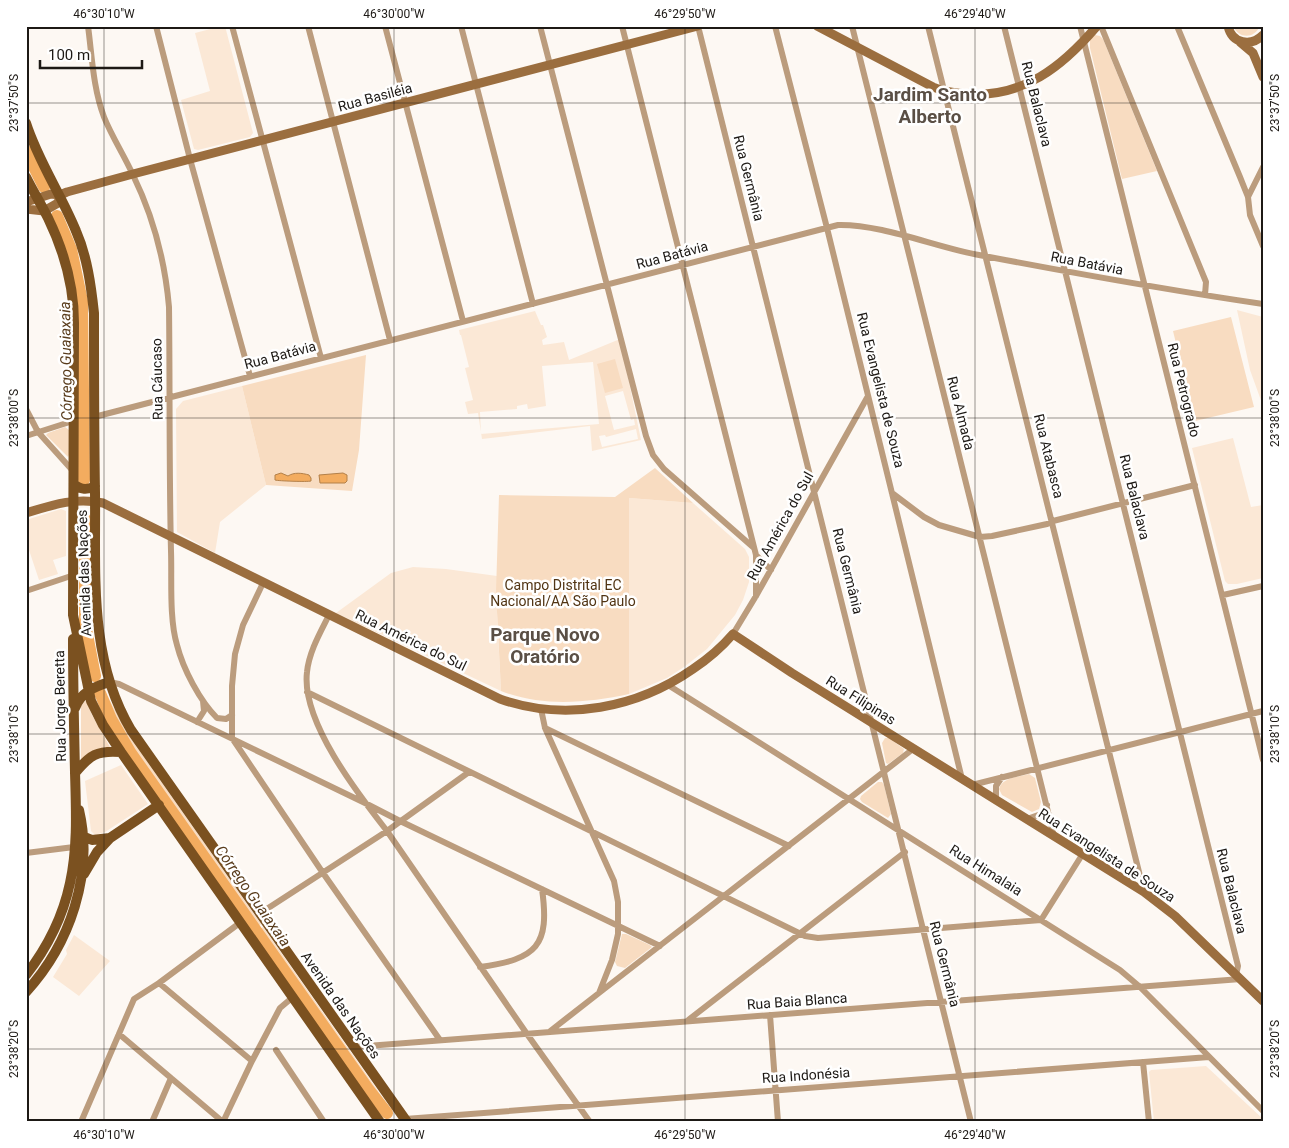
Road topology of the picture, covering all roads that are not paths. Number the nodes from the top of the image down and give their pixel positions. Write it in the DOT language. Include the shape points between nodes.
graph roads {
  1 [pos="88,26"];
  2 [pos="156,26"];
  3 [pos="232,26"];
  4 [pos="308,26"];
  5 [pos="385,26"];
  6 [pos="461,26"];
  7 [pos="540,26"];
  8 [pos="622,26"];
  9 [pos="698,26"];
  10 [pos="775,26"];
  11 [pos="817,26"];
  12 [pos="852,26"];
  13 [pos="928,26"];
  14 [pos="1004,26"];
  15 [pos="1080,26"];
  16 [pos="1097,26"];
  17 [pos="1101,26"];
  18 [pos="1177,26"];
  19 [pos="1228,27"];
  20 [pos="1263,35"];
  21 [pos="1238,40"];
  22 [pos="1084,42"];
  23 [pos="627,45"];
  24 [pos="857,48"];
  25 [pos="550,65"];
  26 [pos="1263,77"];
  27 [pos="476,84"];
  28 [pos="1020,88"];
  29 [pos="945,92"];
  30 [pos="405,103"];
  31 [pos="333,122"];
  32 [pos="26,123"];
  33 [pos="262,141"];
  34 [pos="190,160"];
  35 [pos="1263,167"];
  36 [pos="133,174"];
  37 [pos="26,177"];
  38 [pos="1240,177"];
  39 [pos="1257,177"];
  40 [pos="1248,198"];
  41 [pos="49,201"];
  42 [pos="26,202"];
  43 [pos="26,209"];
  44 [pos="827,228"];
  45 [pos="904,236"];
  46 [pos="753,246"];
  47 [pos="1263,246"];
  48 [pos="986,256"];
  49 [pos="684,265"];
  50 [pos="1066,272"];
  51 [pos="608,285"];
  52 [pos="1145,286"];
  53 [pos="1205,296"];
  54 [pos="533,304"];
  55 [pos="1263,304"];
  56 [pos="463,321"];
  57 [pos="390,340"];
  58 [pos="321,358"];
  59 [pos="250,376"];
  60 [pos="868,396"];
  61 [pos="170,397"];
  62 [pos="26,409"];
  63 [pos="94,417"];
  64 [pos="74,421"];
  65 [pos="38,432"];
  66 [pos="26,436"];
  67 [pos="74,472"];
  68 [pos="74,484"];
  69 [pos="1195,485"];
  70 [pos="95,486"];
  71 [pos="815,492"];
  72 [pos="892,493"];
  73 [pos="74,501"];
  74 [pos="95,501"];
  75 [pos="1124,503"];
  76 [pos="26,513"];
  77 [pos="1053,521"];
  78 [pos="171,537"];
  79 [pos="980,537"];
  80 [pos="755,552"];
  81 [pos="771,570"];
  82 [pos="74,575"];
  83 [pos="264,583"];
  84 [pos="1263,586"];
  85 [pos="26,591"];
  86 [pos="1223,595"];
  87 [pos="756,596"];
  88 [pos="74,615"];
  89 [pos="329,615"];
  90 [pos="733,634"];
  91 [pos="726,643"];
  92 [pos="745,644"];
  93 [pos="109,682"];
  94 [pos="668,685"];
  95 [pos="88,691"];
  96 [pos="307,692"];
  97 [pos="203,700"];
  98 [pos="74,709"];
  99 [pos="541,709"];
  100 [pos="1263,711"];
  101 [pos="1251,714"];
  102 [pos="232,715"];
  103 [pos="197,722"];
  104 [pos="872,723"];
  105 [pos="545,728"];
  106 [pos="1181,732"];
  107 [pos="232,738"];
  108 [pos="914,749"];
  109 [pos="1108,750"];
  110 [pos="121,752"];
  111 [pos="957,760"];
  112 [pos="1263,760"];
  113 [pos="1038,767"];
  114 [pos="947,769"];
  115 [pos="469,772"];
  116 [pos="885,772"];
  117 [pos="75,773"];
  118 [pos="1002,777"];
  119 [pos="962,779"];
  120 [pos="972,785"];
  121 [pos="76,797"];
  122 [pos="850,799"];
  123 [pos="996,800"];
  124 [pos="365,803"];
  125 [pos="1047,805"];
  126 [pos="159,806"];
  127 [pos="1027,818"];
  128 [pos="400,822"];
  129 [pos="591,830"];
  130 [pos="387,831"];
  131 [pos="900,831"];
  132 [pos="1054,836"];
  133 [pos="84,838"];
  134 [pos="110,838"];
  135 [pos="789,846"];
  136 [pos="74,847"];
  137 [pos="905,852"];
  138 [pos="26,853"];
  139 [pos="1082,854"];
  140 [pos="323,872"];
  141 [pos="81,879"];
  142 [pos="542,889"];
  143 [pos="1144,892"];
  144 [pos="724,897"];
  145 [pos="260,914"];
  146 [pos="1041,920"];
  147 [pos="241,922"];
  148 [pos="618,925"];
  149 [pos="923,929"];
  150 [pos="799,934"];
  151 [pos="660,946"];
  152 [pos="480,967"];
  153 [pos="26,975"];
  154 [pos="1239,977"];
  155 [pos="159,983"];
  156 [pos="1140,987"];
  157 [pos="26,992"];
  158 [pos="599,993"];
  159 [pos="292,997"];
  160 [pos="1263,1001"];
  161 [pos="942,1002"];
  162 [pos="770,1015"];
  163 [pos="686,1022"];
  164 [pos="549,1032"];
  165 [pos="119,1034"];
  166 [pos="527,1034"];
  167 [pos="440,1040"];
  168 [pos="354,1047"];
  169 [pos="276,1050"];
  170 [pos="1209,1057"];
  171 [pos="252,1061"];
  172 [pos="1144,1062"];
  173 [pos="961,1076"];
  174 [pos="171,1078"];
  175 [pos="776,1090"];
  176 [pos="579,1105"];
  177 [pos="1263,1111"];
  178 [pos="403,1121"];
  179 [pos="81,1122"];
  180 [pos="152,1122"];
  181 [pos="223,1122"];
  182 [pos="324,1122"];
  183 [pos="380,1122"];
  184 [pos="590,1122"];
  185 [pos="778,1122"];
  186 [pos="971,1122"];
  187 [pos="1149,1122"];
  1 -- 36 [label="street, Rua Cáucaso" via="104,116"];
  2 -- 34 [label="street"];
  3 -- 33 [label="street"];
  4 -- 31 [label="street"];
  5 -- 30 [label="street"];
  6 -- 27 [label="street"];
  7 -- 25 [label="street"];
  8 -- 23 [label="street"];
  9 -- 23 [label="main road, Rua Basiléia"];
  9 -- 46 [label="street, Rua Germânia"];
  10 -- 44 [label="street, Rua Evangelista de Souza"];
  11 -- 24 [label="main road"];
  12 -- 24 [label="street, Rua Almada"];
  13 -- 29 [label="street, Rua Atabasca"];
  14 -- 28 [label="street, Rua Balaclava"];
  15 -- 22 [label="street, Rua Petrogrado"];
  16 -- 22 [label="main road"];
  17 -- 53 [label="street" via="1206,282"];
  18 -- 38 [label="street"];
  19 -- 21 [label="main road"];
  20 -- 21 [label="main road" via="1250,43"];
  21 -- 26 [label="main road" via="1253,53"];
  22 -- 28 [label="main road" via="1041,77"];
  22 -- 52 [label="street, Rua Petrogrado"];
  23 -- 25 [label="main road, Rua Basiléia"];
  23 -- 49 [label="street"];
  24 -- 29 [label="main road"];
  24 -- 45 [label="street, Rua Almada"];
  25 -- 27 [label="main road, Rua Basiléia"];
  25 -- 51 [label="street"];
  27 -- 30 [label="main road, Rua Basiléia"];
  27 -- 54 [label="street"];
  28 -- 29 [label="main road" via="981,95"];
  28 -- 50 [label="street, Rua Balaclava"];
  29 -- 48 [label="street, Rua Atabasca"];
  30 -- 31 [label="main road, Rua Basiléia"];
  30 -- 56 [label="street"];
  31 -- 33 [label="main road, Rua Basiléia"];
  31 -- 57 [label="street"];
  32 -- 41 [label="main road, Avenida das Nações"];
  33 -- 34 [label="main road, Rua Basiléia"];
  33 -- 58 [label="street"];
  34 -- 36 [label="main road, Rua Basiléia"];
  34 -- 59 [label="street"];
  35 -- 39 [label="street"];
  36 -- 41 [label="main road, Rua Basiléia" via="67,192"];
  36 -- 61 [label="street, Rua Cáucaso" via="151,219 167,284"];
  37 -- 41 [label="main road, Avenida das Nações"];
  38 -- 39 [label="street"];
  38 -- 40 [label="street"];
  39 -- 40 [label="street"];
  40 -- 47 [label="street" via="1250,215"];
  41 -- 42 [label="main road, Rua Basiléia"];
  41 -- 43 [label="main road"];
  41 -- 63 [label="main road, Avenida das Nações" via="80,241 91,288"];
  41 -- 64 [label="main road, Avenida das Nações" via="72,293"];
  44 -- 45 [label="street, Rua Batávia" via="849,225"];
  44 -- 46 [label="street, Rua Batávia"];
  44 -- 60 [label="street, Rua Evangelista de Souza"];
  45 -- 48 [label="street, Rua Batávia"];
  45 -- 79 [label="street, Rua Almada"];
  46 -- 49 [label="street, Rua Batávia"];
  46 -- 71 [label="street, Rua Germânia"];
  48 -- 50 [label="street, Rua Batávia"];
  48 -- 77 [label="street, Rua Atabasca"];
  49 -- 51 [label="street, Rua Batávia"];
  49 -- 80 [label="street"];
  50 -- 52 [label="street, Rua Batávia"];
  50 -- 75 [label="street, Rua Balaclava"];
  51 -- 54 [label="street, Rua Batávia"];
  51 -- 80 [label="street" via="653,455 680,485"];
  52 -- 53 [label="street, Rua Batávia"];
  52 -- 69 [label="street, Rua Petrogrado"];
  53 -- 55 [label="street, Rua Batávia"];
  54 -- 56 [label="street, Rua Batávia"];
  56 -- 57 [label="street, Rua Batávia"];
  57 -- 58 [label="street, Rua Batávia"];
  58 -- 59 [label="street, Rua Batávia"];
  59 -- 61 [label="street, Rua Batávia"];
  60 -- 71 [label="street, Rua América do Sul"];
  60 -- 72 [label="street, Rua Evangelista de Souza"];
  61 -- 63 [label="street, Rua Batávia"];
  61 -- 78 [label="street, Rua Cáucaso"];
  62 -- 65 [label="street"];
  63 -- 70 [label="main road, Avenida das Nações"];
  64 -- 65 [label="street"];
  64 -- 67 [label="main road, Avenida das Nações"];
  65 -- 66 [label="street"];
  65 -- 67 [label="street"];
  67 -- 68 [label="main road, Avenida das Nações"];
  68 -- 70 [label="main road" via="85,489"];
  68 -- 73 [label="main road, Avenida das Nações"];
  69 -- 75 [label="street"];
  69 -- 86 [label="street, Rua Petrogrado"];
  70 -- 74 [label="main road, Avenida das Nações"];
  71 -- 81 [label="street, Rua América do Sul"];
  71 -- 104 [label="street, Rua Germânia"];
  72 -- 79 [label="street" via="932,522"];
  72 -- 111 [label="street, Rua Evangelista de Souza"];
  73 -- 74 [label="main road, Rua América do Sul"];
  73 -- 76 [label="main road, Rua América do Sul"];
  73 -- 82 [label="main road, Avenida das Nações"];
  74 -- 78 [label="main road, Rua América do Sul"];
  74 -- 93 [label="main road, Avenida das Nações" via="97,626"];
  75 -- 77 [label="street"];
  75 -- 106 [label="street, Rua Balaclava"];
  77 -- 79 [label="street"];
  77 -- 109 [label="street, Rua Atabasca"];
  78 -- 83 [label="main road, Rua América do Sul"];
  78 -- 97 [label="street, Rua Cáucaso" via="177,644 187,672"];
  79 -- 113 [label="street, Rua Almada"];
  80 -- 81 [label="street"];
  80 -- 87 [label="street"];
  81 -- 87 [label="street, Rua América do Sul"];
  82 -- 85 [label="street"];
  82 -- 88 [label="main road, Avenida das Nações"];
  83 -- 89 [label="main road, Rua América do Sul"];
  83 -- 102 [label="street" via="237,643 232,676"];
  84 -- 86 [label="street"];
  86 -- 101 [label="street, Rua Petrogrado"];
  87 -- 90 [label="street, Rua América do Sul"];
  88 -- 95 [label="main road, Avenida das Nações"];
  88 -- 98 [label="main road, Rua Jorge Beretta"];
  89 -- 96 [label="street" via="311,653"];
  89 -- 99 [label="main road, Rua América do Sul" via="500,699"];
  90 -- 91 [label="main road, Rua América do Sul"];
  90 -- 92 [label="main road, Rua Filipinas"];
  91 -- 92 [label="main road, Rua Filipinas"];
  91 -- 94 [label="main road, Rua América do Sul"];
  92 -- 104 [label="main road, Rua Filipinas"];
  93 -- 95 [label="main road"];
  93 -- 103 [label="street"];
  93 -- 145 [label="main road, Avenida das Nações" via="131,730"];
  94 -- 99 [label="main road, Rua América do Sul" via="613,705 579,710"];
  94 -- 122 [label="street, Rua Himalaia"];
  95 -- 98 [label="main road"];
  95 -- 110 [label="main road, Avenida das Nações" via="96,712"];
  96 -- 115 [label="street"];
  96 -- 124 [label="street" via="319,729"];
  97 -- 102 [label="street, Rua Cáucaso" via="220,719"];
  97 -- 103 [label="street" via="204,711"];
  98 -- 117 [label="main road, Rua Jorge Beretta"];
  99 -- 105 [label="street"];
  100 -- 101 [label="street"];
  101 -- 106 [label="street"];
  101 -- 112 [label="street, Rua Petrogrado"];
  102 -- 107 [label="street"];
  103 -- 107 [label="street"];
  104 -- 108 [label="main road, Rua Filipinas"];
  104 -- 116 [label="street, Rua Germânia"];
  105 -- 129 [label="street"];
  105 -- 135 [label="street"];
  106 -- 109 [label="street"];
  106 -- 154 [label="street, Rua Balaclava"];
  107 -- 124 [label="street"];
  107 -- 140 [label="street"];
  108 -- 114 [label="main road, Rua Filipinas"];
  108 -- 116 [label="street"];
  109 -- 113 [label="street"];
  109 -- 143 [label="street, Rua Atabasca"];
  110 -- 117 [label="main road" via="97,753"];
  110 -- 126 [label="main road, Avenida das Nações"];
  111 -- 114 [label="street" via="953,768"];
  111 -- 119 [label="street, Rua Evangelista de Souza"];
  113 -- 118 [label="street"];
  113 -- 125 [label="street, Rua Almada"];
  114 -- 119 [label="main road, Rua Filipinas"];
  115 -- 128 [label="street"];
  115 -- 129 [label="street"];
  116 -- 122 [label="street"];
  116 -- 131 [label="street, Rua Germânia"];
  117 -- 121 [label="main road, Rua Jorge Beretta"];
  118 -- 120 [label="street"];
  118 -- 123 [label="street" via="996,786"];
  119 -- 120 [label="main road, Rua Evangelista de Souza"];
  120 -- 123 [label="main road, Rua Evangelista de Souza"];
  121 -- 133 [label="main road, Rua Jorge Beretta"];
  121 -- 136 [label="main road, Rua Jorge Beretta"];
  122 -- 131 [label="street, Rua Himalaia"];
  122 -- 135 [label="street"];
  123 -- 127 [label="main road, Rua Evangelista de Souza"];
  124 -- 128 [label="street"];
  124 -- 130 [label="street"];
  125 -- 127 [label="street" via="1041,814"];
  125 -- 132 [label="street, Rua Almada"];
  126 -- 134 [label="main road"];
  126 -- 147 [label="main road, Avenida das Nações"];
  127 -- 132 [label="main road, Rua Evangelista de Souza"];
  128 -- 130 [label="street"];
  128 -- 142 [label="street"];
  129 -- 144 [label="street"];
  129 -- 148 [label="street" via="614,880"];
  130 -- 140 [label="street"];
  130 -- 152 [label="street"];
  131 -- 137 [label="street, Rua Germânia"];
  131 -- 146 [label="street, Rua Himalaia"];
  132 -- 139 [label="main road, Rua Evangelista de Souza"];
  133 -- 134 [label="main road" via="98,841"];
  133 -- 141 [label="main road, Rua Jorge Beretta"];
  134 -- 141 [label="main road" via="97,852"];
  135 -- 144 [label="street"];
  136 -- 138 [label="street"];
  136 -- 153 [label="main road, Rua Jorge Beretta" via="63,909"];
  137 -- 149 [label="street, Rua Germânia"];
  137 -- 150 [label="street"];
  139 -- 143 [label="main road, Rua Evangelista de Souza"];
  139 -- 146 [label="street"];
  140 -- 145 [label="street"];
  140 -- 167 [label="street"];
  141 -- 157 [label="main road, Rua Jorge Beretta" via="73,912 59,944"];
  142 -- 148 [label="street"];
  142 -- 152 [label="street" via="545,920 537,944 520,958"];
  143 -- 154 [label="main road, Rua Evangelista de Souza" via="1175,916"];
  144 -- 150 [label="street"];
  144 -- 151 [label="street"];
  145 -- 168 [label="main road, Avenida das Nações"];
  146 -- 149 [label="street"];
  146 -- 156 [label="street, Rua Himalaia" via="1105,960"];
  147 -- 155 [label="street"];
  147 -- 159 [label="main road, Avenida das Nações"];
  148 -- 151 [label="street"];
  148 -- 158 [label="street" via="615,949"];
  149 -- 150 [label="street" via="818,938"];
  149 -- 161 [label="street, Rua Germânia"];
  150 -- 163 [label="street"];
  151 -- 158 [label="street"];
  152 -- 166 [label="street"];
  154 -- 156 [label="street, Rua Baia Blanca"];
  154 -- 160 [label="main road, Rua Evangelista de Souza"];
  155 -- 165 [label="street" via="134,999"];
  155 -- 171 [label="street"];
  156 -- 161 [label="street, Rua Baia Blanca"];
  156 -- 170 [label="street, Rua Himalaia"];
  158 -- 164 [label="street"];
  159 -- 171 [label="street" via="280,1008"];
  159 -- 183 [label="main road, Avenida das Nações"];
  161 -- 162 [label="street, Rua Baia Blanca"];
  161 -- 173 [label="street, Rua Germânia"];
  162 -- 163 [label="street, Rua Baia Blanca"];
  162 -- 175 [label="street"];
  163 -- 164 [label="street, Rua Baia Blanca"];
  164 -- 166 [label="street, Rua Baia Blanca"];
  165 -- 174 [label="street"];
  165 -- 179 [label="street"];
  166 -- 167 [label="street, Rua Baia Blanca"];
  166 -- 176 [label="street"];
  167 -- 168 [label="street, Rua Baia Blanca"];
  168 -- 178 [label="main road, Avenida das Nações"];
  169 -- 182 [label="street"];
  170 -- 172 [label="street, Rua Indonésia"];
  170 -- 177 [label="street, Rua Himalaia"];
  171 -- 181 [label="street"];
  172 -- 173 [label="street, Rua Indonésia"];
  172 -- 187 [label="street"];
  173 -- 175 [label="street, Rua Indonésia"];
  173 -- 186 [label="street, Rua Germânia"];
  174 -- 180 [label="street"];
  174 -- 181 [label="street"];
  175 -- 176 [label="street, Rua Indonésia"];
  175 -- 185 [label="street"];
  176 -- 178 [label="street, Rua Indonésia"];
  176 -- 184 [label="street"];
}
